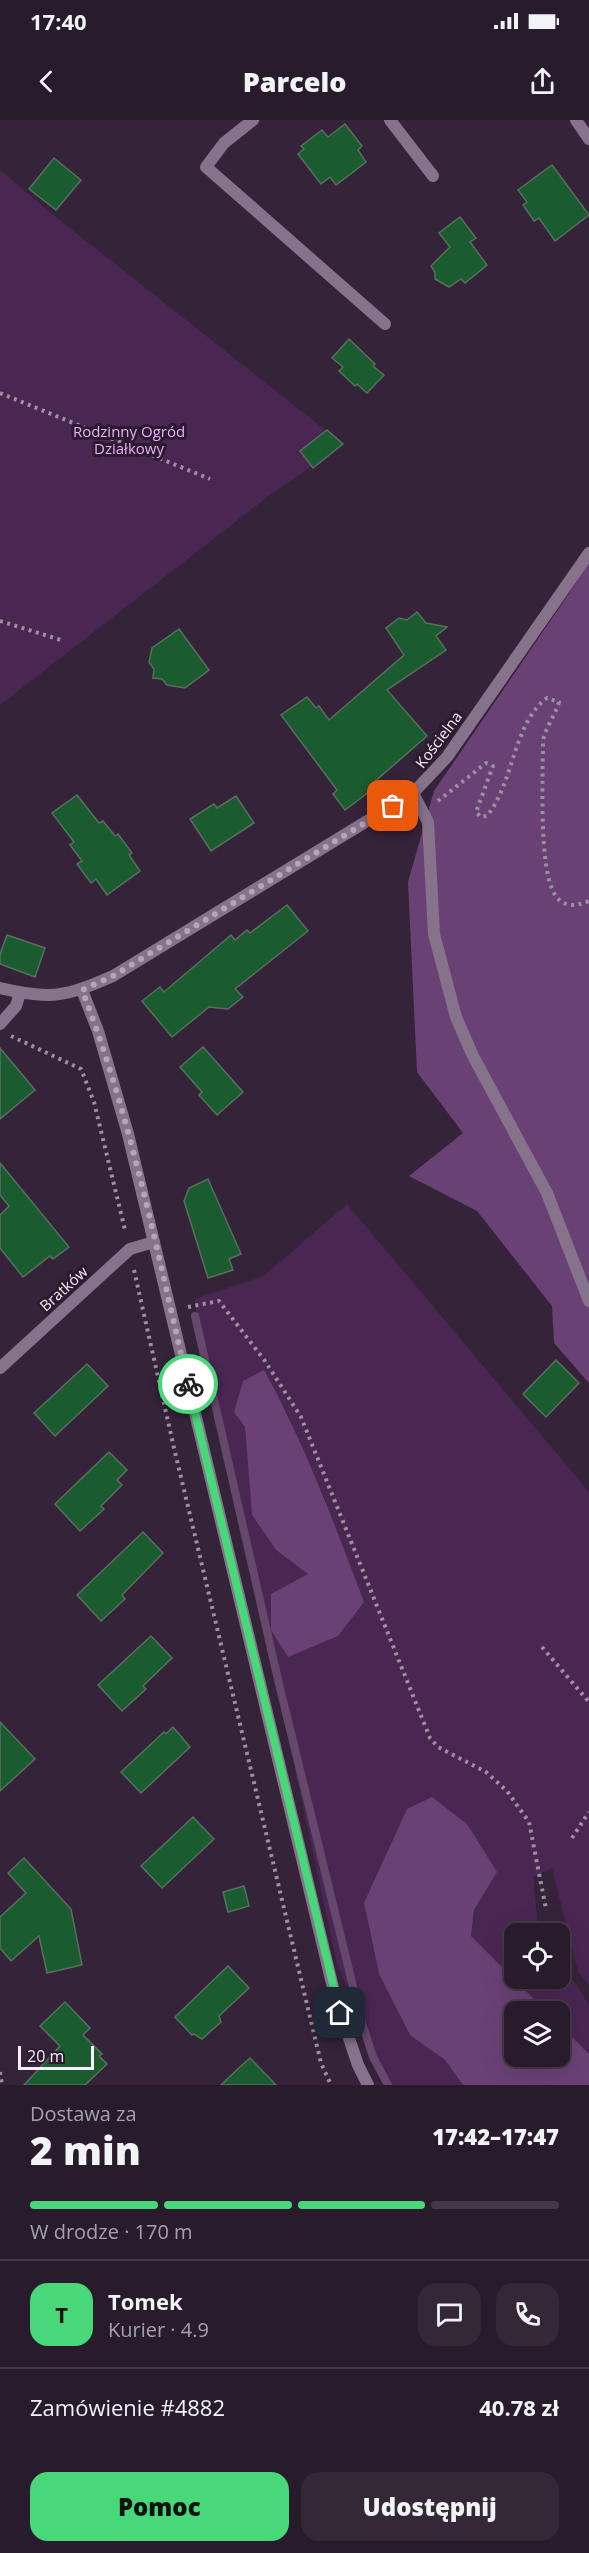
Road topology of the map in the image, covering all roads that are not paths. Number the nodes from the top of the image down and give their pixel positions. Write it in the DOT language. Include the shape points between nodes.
graph roads {
  1 [pos="253,120"];
  2 [pos="390,120"];
  3 [pos="576,120"];
  4 [pos="589,139"];
  5 [pos="434,176"];
  6 [pos="385,324"];
  7 [pos="589,553"];
  8 [pos="413,793"];
  9 [pos="0,988"];
  10 [pos="82,990"];
  11 [pos="20,993"];
  12 [pos="0,1024"];
  13 [pos="154,1242"];
  14 [pos="589,1301"];
  15 [pos="0,1368"];
  16 [pos="368,2085"];
  1 -- 6 [label="street" via="224,143 206,167"];
  2 -- 5 [label="street"];
  3 -- 4 [label="street"];
  7 -- 8 [label="street, Kościelna" via="447,757"];
  8 -- 10 [label="street, Kościelna" via="113,976"];
  8 -- 14 [label="street" via="428,822 434,934 456,1017 547,1193"];
  9 -- 11 [label="street, Kościelna"];
  10 -- 11 [label="street, Kościelna" via="50,997"];
  10 -- 13 [label="street" via="121,1111"];
  11 -- 12 [label="street" via="16,1006"];
  13 -- 15 [label="street, Bratków" via="130,1249"];
  13 -- 16 [label="street" via="335,1996"];
}
